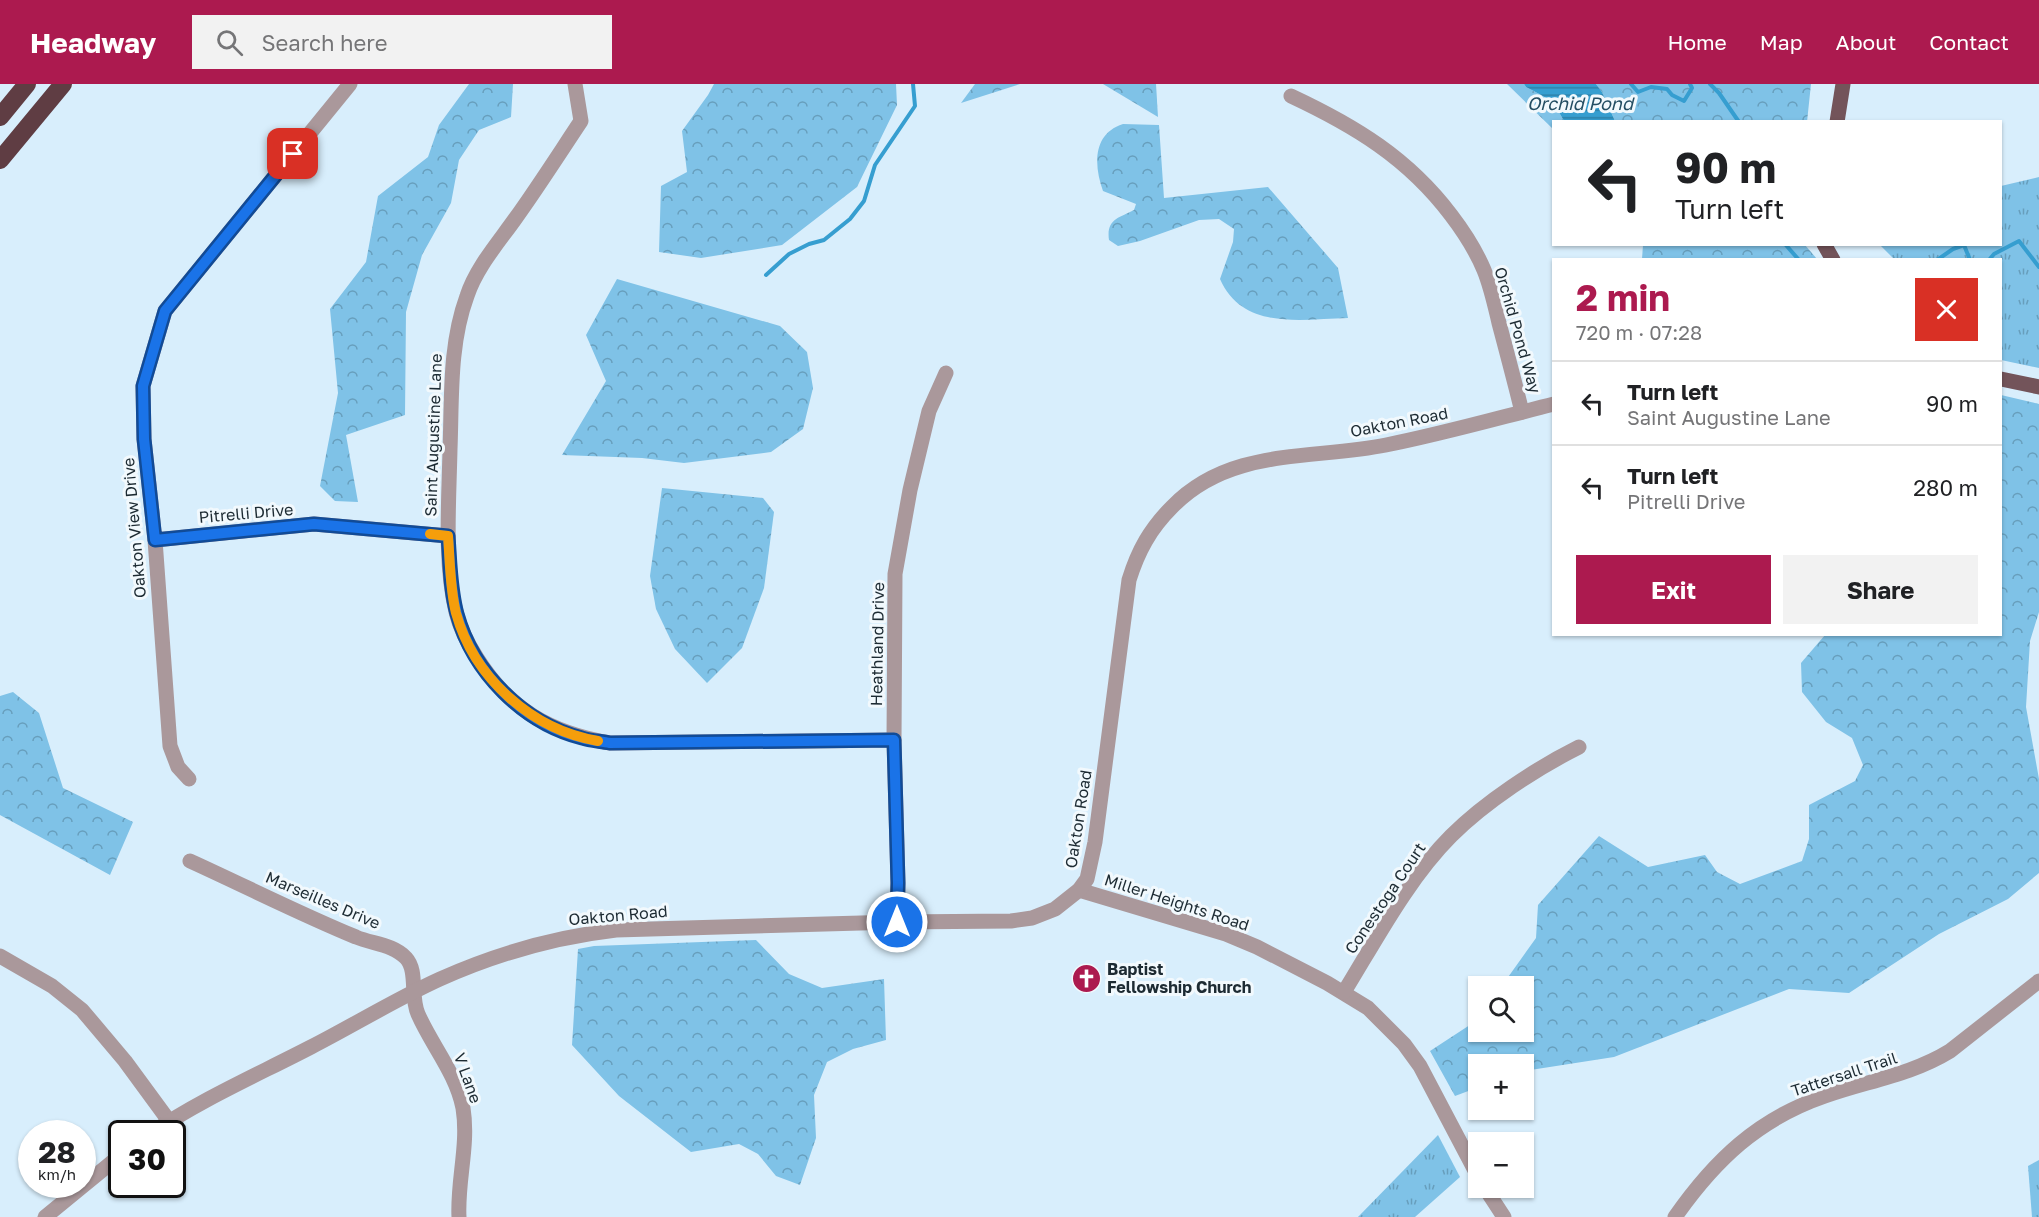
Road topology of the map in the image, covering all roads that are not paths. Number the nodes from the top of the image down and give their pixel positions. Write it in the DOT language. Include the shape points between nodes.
graph roads {
  1 [pos="27,84"];
  2 [pos="63,84"];
  3 [pos="350,84"];
  4 [pos="575,84"];
  5 [pos="1843,84"];
  6 [pos="1292,96"];
  7 [pos="0,117"];
  8 [pos="1837,120"];
  9 [pos="0,160"];
  10 [pos="946,374"];
  11 [pos="2002,379"];
  12 [pos="2039,387"];
  13 [pos="1552,404"];
  14 [pos="1522,412"];
  15 [pos="448,536"];
  16 [pos="155,540"];
  17 [pos="894,740"];
  18 [pos="1580,747"];
  19 [pos="189,779"];
  20 [pos="190,861"];
  21 [pos="1079,890"];
  22 [pos="897,922"];
  23 [pos="0,956"];
  24 [pos="2039,981"];
  25 [pos="1344,992"];
  26 [pos="413,993"];
  27 [pos="168,1120"];
  28 [pos="171,1120"];
  29 [pos="1468,1157"];
  30 [pos="108,1165"];
  31 [pos="1492,1198"];
  32 [pos="45,1217"];
  33 [pos="459,1217"];
  34 [pos="1504,1217"];
  35 [pos="1675,1217"];
  1 -- 7 [label="highway"];
  2 -- 9 [label="highway"];
  3 -- 16 [label="street, Oakton View Drive" via="165,311 143,386 144,439"];
  4 -- 15 [label="street, Saint Augustine Lane" via="581,121 485,262 467,293 459,320 453,351"];
  5 -- 8 [label="main road"];
  6 -- 14 [label="street, Orchid Pond Way" via="1374,141 1401,161 1461,228 1489,285"];
  10 -- 17 [label="street, Heathland Drive" via="929,411 895,574"];
  11 -- 12 [label="main road"];
  13 -- 14 [label="street, Oakton Road"];
  14 -- 21 [label="street, Oakton Road" via="1385,445 1238,465 1197,485 1161,518 1142,545 1129,580 1095,842 1087,879"];
  15 -- 16 [label="street, Pitrelli Drive" via="314,524"];
  15 -- 17 [label="street, Saint Augustine Lane" via="456,612 467,642 508,698 553,727 610,743"];
  16 -- 19 [label="street, Oakton View Drive" via="170,746 178,767"];
  17 -- 22 [label="street, Heathland Drive"];
  18 -- 25 [label="street, Conestoga Court" via="1493,801 1450,837 1409,890"];
  20 -- 26 [label="street, Marseilles Drive" via="357,938 396,950 407,959 413,972"];
  21 -- 22 [label="street, Oakton Road" via="1055,909 1032,918"];
  21 -- 25 [label="street, Miller Heights Road" via="1226,934"];
  22 -- 26 [label="street, Oakton Road" via="585,934 506,953"];
  23 -- 27 [label="street" via="52,986 82,1010"];
  24 -- 35 [label="street, Tattersall Trail" via="1936,1060 1798,1106 1757,1130 1716,1164"];
  25 -- 29 [label="street, Miller Heights Road" via="1368,1008 1404,1044"];
  26 -- 28 [label="street, Oakton Road"];
  26 -- 33 [label="street, V Lane" via="417,1013 450,1071 463,1108 465,1151"];
  30 -- 32 [label="street"];
  31 -- 34 [label="street"];
}
